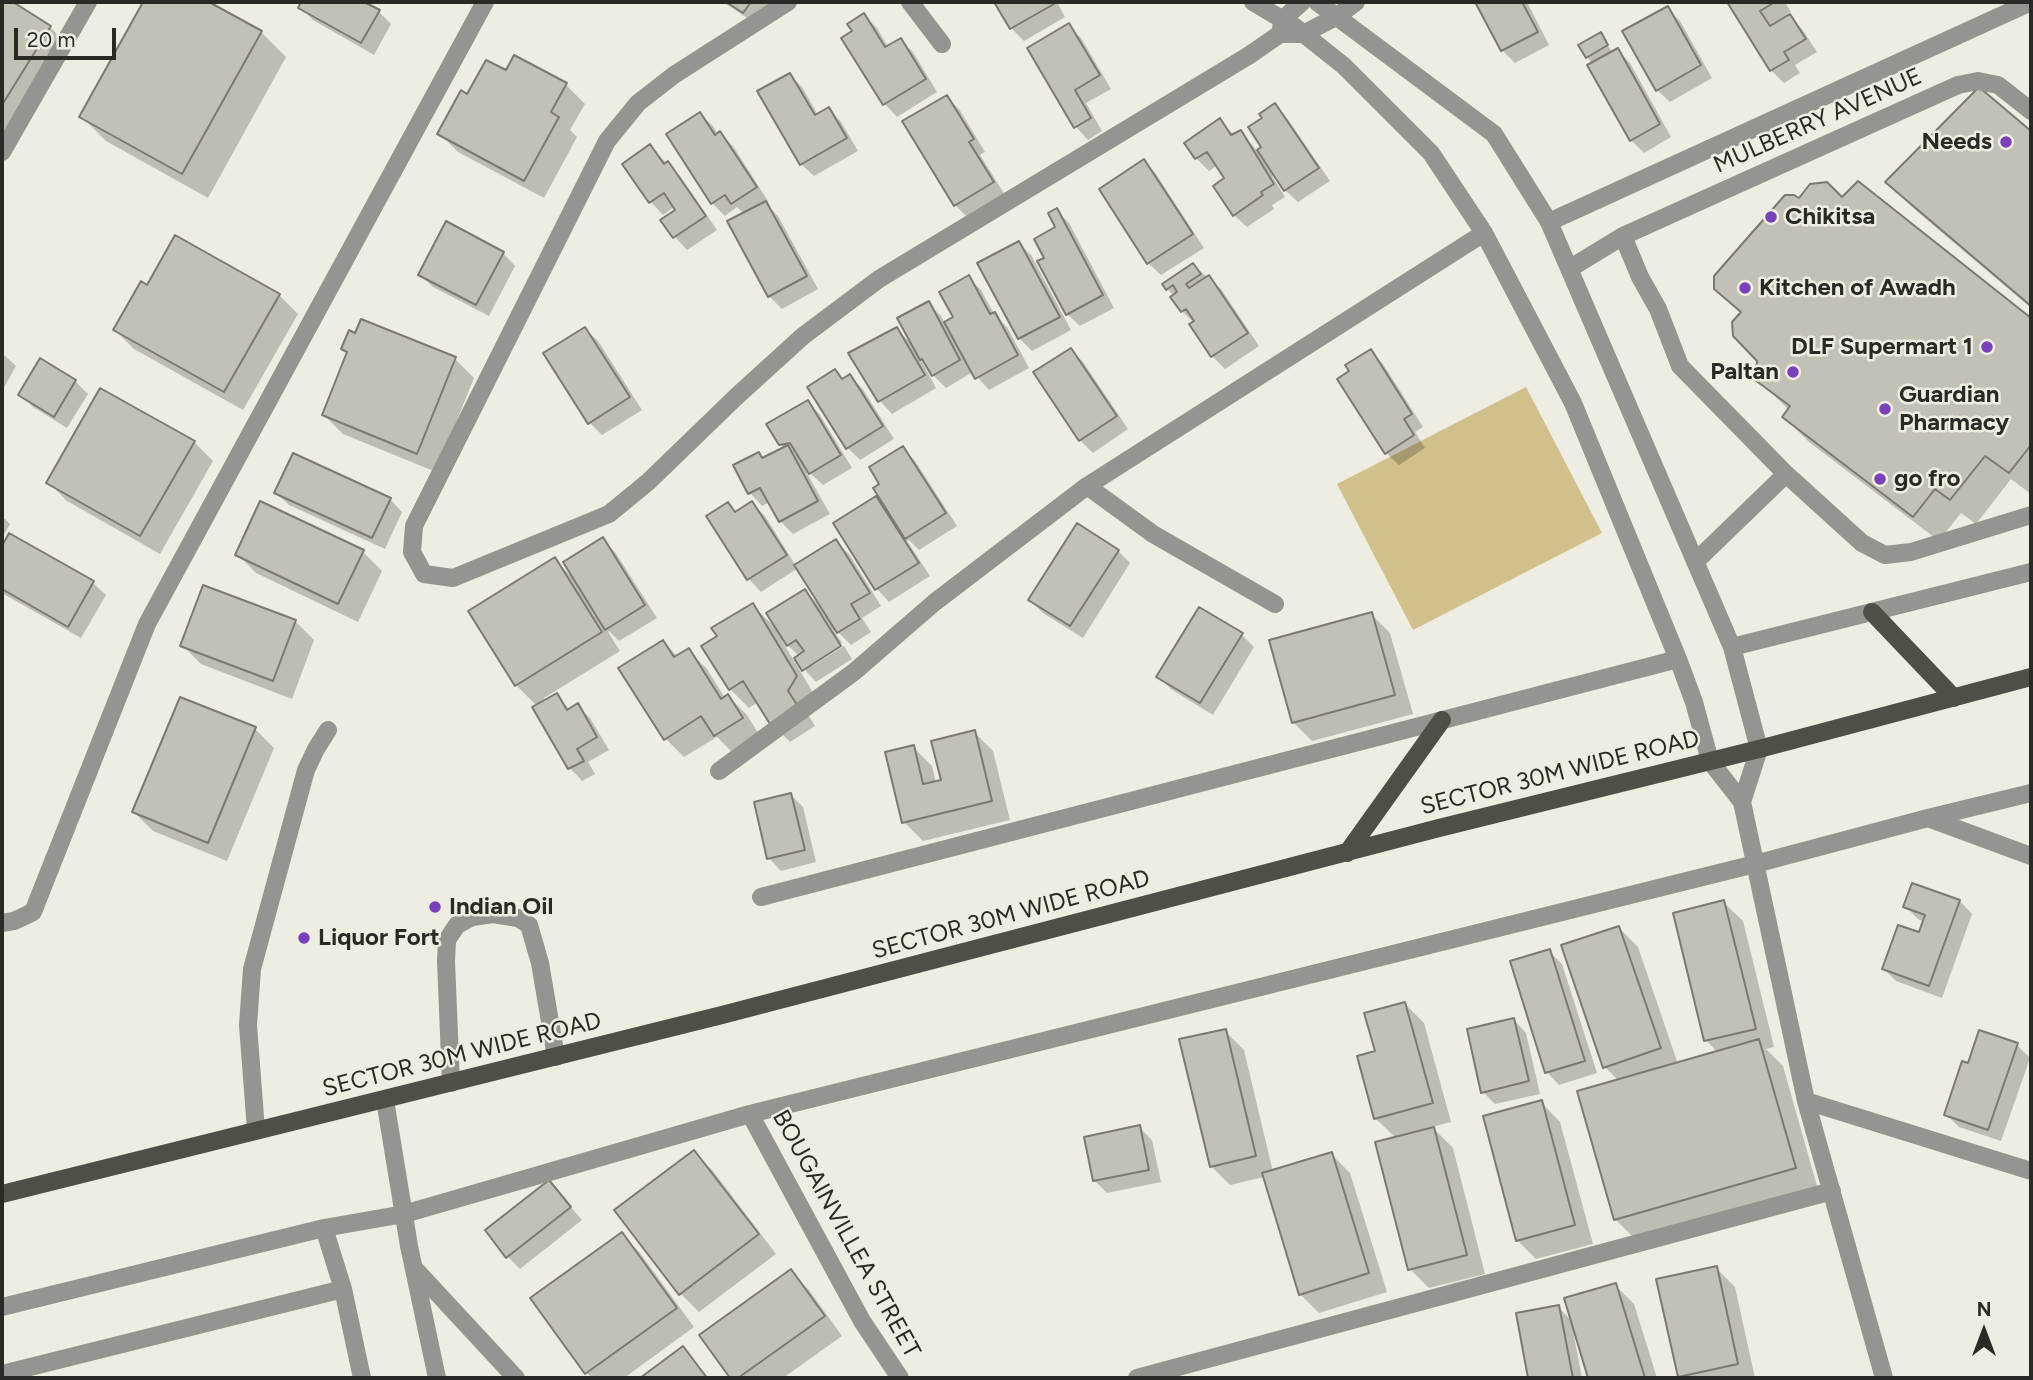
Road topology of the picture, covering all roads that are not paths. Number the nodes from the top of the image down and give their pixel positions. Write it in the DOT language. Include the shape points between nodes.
graph roads {
  1 [pos="88,2"];
  2 [pos="485,2"];
  3 [pos="788,2"];
  4 [pos="911,2"];
  5 [pos="1253,2"];
  6 [pos="1302,2"];
  7 [pos="1317,2"];
  8 [pos="1356,2"];
  9 [pos="2031,2"];
  10 [pos="1336,17"];
  11 [pos="1281,27"];
  12 [pos="1303,34"];
  13 [pos="942,44"];
  14 [pos="2031,111"];
  15 [pos="2,152"];
  16 [pos="1549,222"];
  17 [pos="1484,233"];
  18 [pos="1623,236"];
  19 [pos="1569,270"];
  20 [pos="1786,474"];
  21 [pos="1087,486"];
  22 [pos="2031,515"];
  23 [pos="1695,562"];
  24 [pos="2031,572"];
  25 [pos="1275,604"];
  26 [pos="1871,612"];
  27 [pos="1731,647"];
  28 [pos="1678,659"];
  29 [pos="2031,677"];
  30 [pos="1954,698"];
  31 [pos="1442,720"];
  32 [pos="328,730"];
  33 [pos="1759,749"];
  34 [pos="1710,761"];
  35 [pos="719,771"];
  36 [pos="2031,793"];
  37 [pos="1742,802"];
  38 [pos="1928,818"];
  39 [pos="1347,853"];
  40 [pos="2031,856"];
  41 [pos="1755,864"];
  42 [pos="761,897"];
  43 [pos="2,923"];
  44 [pos="556,1057"];
  45 [pos="451,1083"];
  46 [pos="385,1100"];
  47 [pos="1806,1101"];
  48 [pos="750,1114"];
  49 [pos="256,1130"];
  50 [pos="2031,1171"];
  51 [pos="1832,1191"];
  52 [pos="2,1194"];
  53 [pos="404,1214"];
  54 [pos="324,1228"];
  55 [pos="413,1267"];
  56 [pos="343,1289"];
  57 [pos="2,1307"];
  58 [pos="2,1374"];
  59 [pos="362,1378"];
  60 [pos="437,1378"];
  61 [pos="516,1378"];
  62 [pos="900,1378"];
  63 [pos="1137,1378"];
  64 [pos="1884,1378"];
  1 -- 15 [label="street"];
  2 -- 43 [label="street" via="147,624 33,912"];
  3 -- 11 [label="street" via="674,75 638,103 607,141 414,526 412,552 424,574 453,578 609,514 803,336 879,279 1248,56"];
  4 -- 13 [label="street"];
  5 -- 11 [label="street"];
  6 -- 11 [label="street"];
  7 -- 10 [label="street"];
  8 -- 10 [label="street"];
  9 -- 16 [label="street"];
  10 -- 12 [label="street"];
  10 -- 16 [label="street" via="1494,134"];
  11 -- 12 [label="street"];
  12 -- 17 [label="street" via="1344,66 1431,153"];
  14 -- 18 [label="street, MULBERRY AVENUE" via="1998,85 1979,80 1958,85"];
  16 -- 19 [label="street"];
  17 -- 21 [label="street"];
  17 -- 28 [label="street" via="1573,403"];
  18 -- 19 [label="street, MULBERRY AVENUE"];
  18 -- 20 [label="street" via="1680,366"];
  19 -- 23 [label="street"];
  20 -- 22 [label="street" via="1862,543 1885,555 1911,552"];
  20 -- 23 [label="street"];
  21 -- 25 [label="street" via="1153,534"];
  21 -- 35 [label="street" via="935,602 854,672"];
  23 -- 27 [label="street"];
  24 -- 26 [label="street"];
  26 -- 27 [label="street"];
  26 -- 30 [label="main road"];
  27 -- 33 [label="street"];
  28 -- 31 [label="street"];
  28 -- 34 [label="street"];
  29 -- 30 [label="main road, SECTOR 30M WIDE ROAD"];
  30 -- 33 [label="main road, SECTOR 30M WIDE ROAD"];
  31 -- 39 [label="main road"];
  31 -- 42 [label="street"];
  32 -- 49 [label="street" via="306,770 252,969 248,1025"];
  33 -- 34 [label="main road, SECTOR 30M WIDE ROAD"];
  33 -- 37 [label="street"];
  34 -- 37 [label="street"];
  34 -- 39 [label="main road, SECTOR 30M WIDE ROAD"];
  36 -- 38 [label="street"];
  37 -- 41 [label="street"];
  38 -- 40 [label="street"];
  38 -- 41 [label="street"];
  39 -- 44 [label="main road, SECTOR 30M WIDE ROAD"];
  41 -- 47 [label="street"];
  41 -- 48 [label="street"];
  44 -- 45 [label="main road, SECTOR 30M WIDE ROAD"];
  44 -- 45 [label="street" via="529,925 493,914 472,917 457,925 447,940"];
  45 -- 46 [label="main road, SECTOR 30M WIDE ROAD"];
  46 -- 49 [label="main road, SECTOR 30M WIDE ROAD"];
  46 -- 53 [label="street"];
  47 -- 50 [label="street"];
  47 -- 51 [label="street"];
  48 -- 53 [label="street"];
  48 -- 62 [label="street, BOUGAINVILLEA STREET" via="862,1321"];
  49 -- 52 [label="main road, SECTOR 30M WIDE ROAD"];
  51 -- 63 [label="street"];
  51 -- 64 [label="street"];
  53 -- 54 [label="street"];
  53 -- 55 [label="street"];
  54 -- 56 [label="street"];
  54 -- 57 [label="street"];
  55 -- 60 [label="street"];
  55 -- 61 [label="street"];
  56 -- 58 [label="street"];
  56 -- 59 [label="street"];
}
